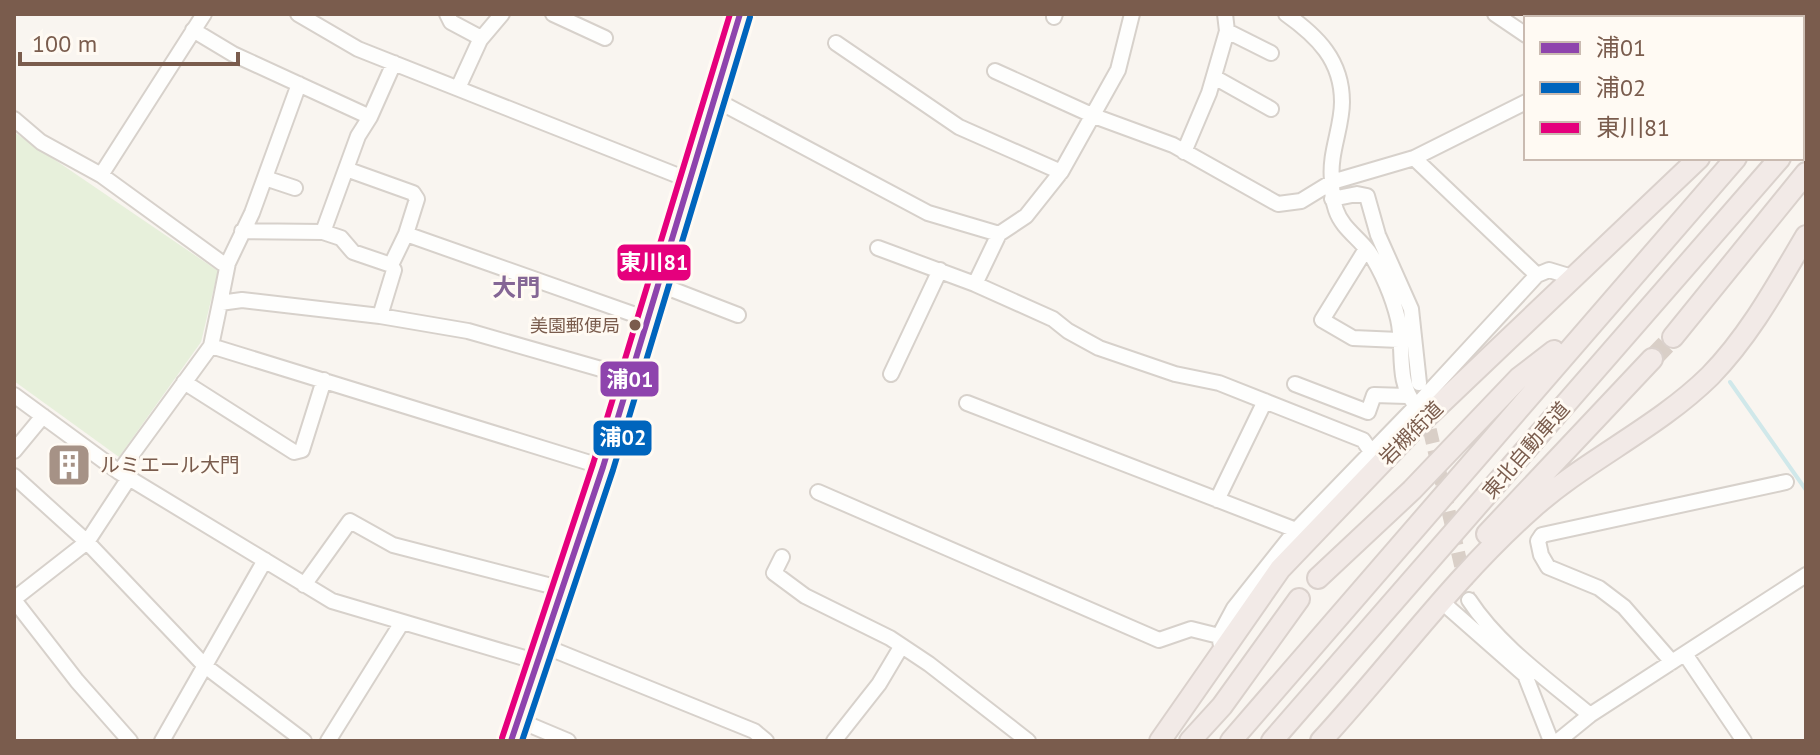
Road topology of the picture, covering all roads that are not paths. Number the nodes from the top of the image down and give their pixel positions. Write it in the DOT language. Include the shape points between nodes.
graph roads {
  1 [pos="298,14"];
  2 [pos="447,14"];
  3 [pos="502,14"];
  4 [pos="553,14"];
  5 [pos="740,14"];
  6 [pos="1132,14"];
  7 [pos="1225,14"];
  8 [pos="1286,14"];
  9 [pos="1495,14"];
  10 [pos="316,19"];
  11 [pos="196,20"];
  12 [pos="1227,31"];
  13 [pos="1524,34"];
  14 [pos="481,38"];
  15 [pos="605,38"];
  16 [pos="836,43"];
  17 [pos="1271,53"];
  18 [pos="394,63"];
  19 [pos="995,71"];
  20 [pos="1214,77"];
  21 [pos="299,84"];
  22 [pos="458,88"];
  23 [pos="714,99"];
  24 [pos="1524,103"];
  25 [pos="1271,109"];
  26 [pos="1094,116"];
  27 [pos="370,117"];
  28 [pos="14,119"];
  29 [pos="1184,152"];
  30 [pos="1414,158"];
  31 [pos="1693,160"];
  32 [pos="1734,160"];
  33 [pos="1778,160"];
  34 [pos="346,169"];
  35 [pos="1061,172"];
  36 [pos="1806,173"];
  37 [pos="101,175"];
  38 [pos="265,178"];
  39 [pos="689,180"];
  40 [pos="1332,182"];
  41 [pos="295,188"];
  42 [pos="1332,199"];
  43 [pos="242,231"];
  44 [pos="323,232"];
  45 [pos="406,234"];
  46 [pos="999,234"];
  47 [pos="1806,236"];
  48 [pos="878,248"];
  49 [pos="1366,249"];
  50 [pos="228,263"];
  51 [pos="391,265"];
  52 [pos="940,270"];
  53 [pos="1537,275"];
  54 [pos="1572,277"];
  55 [pos="658,284"];
  56 [pos="975,284"];
  57 [pos="220,303"];
  58 [pos="738,315"];
  59 [pos="380,316"];
  60 [pos="647,319"];
  61 [pos="1591,322"];
  62 [pos="1673,337"];
  63 [pos="1399,340"];
  64 [pos="211,346"];
  65 [pos="1652,359"];
  66 [pos="891,374"];
  67 [pos="629,377"];
  68 [pos="324,380"];
  69 [pos="184,382"];
  70 [pos="1419,383"];
  71 [pos="1295,384"];
  72 [pos="14,395"];
  73 [pos="1265,401"];
  74 [pos="1412,401"];
  75 [pos="967,403"];
  76 [pos="43,416"];
  77 [pos="14,451"];
  78 [pos="1372,453"];
  79 [pos="603,467"];
  80 [pos="124,475"];
  81 [pos="14,476"];
  82 [pos="1786,482"];
  83 [pos="818,492"];
  84 [pos="1217,500"];
  85 [pos="1296,530"];
  86 [pos="87,542"];
  87 [pos="782,557"];
  88 [pos="265,560"];
  89 [pos="1476,563"];
  90 [pos="1806,575"];
  91 [pos="1318,578"];
  92 [pos="304,585"];
  93 [pos="563,589"];
  94 [pos="1299,599"];
  95 [pos="14,600"];
  96 [pos="1469,600"];
  97 [pos="1442,602"];
  98 [pos="401,624"];
  99 [pos="1220,643"];
  100 [pos="901,647"];
  101 [pos="541,654"];
  102 [pos="1678,658"];
  103 [pos="205,666"];
  104 [pos="1590,715"];
  105 [pos="518,720"];
  106 [pos="130,741"];
  107 [pos="162,741"];
  108 [pos="304,741"];
  109 [pos="328,741"];
  110 [pos="511,741"];
  111 [pos="568,741"];
  112 [pos="766,741"];
  113 [pos="834,741"];
  114 [pos="1028,741"];
  115 [pos="1160,741"];
  116 [pos="1190,741"];
  117 [pos="1231,741"];
  118 [pos="1272,741"];
  119 [pos="1321,741"];
  120 [pos="1551,741"];
  121 [pos="1558,741"];
  122 [pos="1744,741"];
  1 -- 10 [label="street"];
  2 -- 14 [label="street" via="451,22"];
  3 -- 14 [label="street"];
  4 -- 15 [label="street"];
  5 -- 23 [label="highway"];
  6 -- 26 [label="street" via="1118,70"];
  7 -- 12 [label="street"];
  8 -- 40 [label="street" via="1321,42 1336,66 1342,102"];
  9 -- 13 [label="street"];
  10 -- 18 [label="street" via="358,49"];
  11 -- 21 [label="street" via="233,54"];
  11 -- 37 [label="street"];
  12 -- 17 [label="street"];
  12 -- 20 [label="street"];
  14 -- 22 [label="street"];
  16 -- 35 [label="street" via="959,127"];
  18 -- 22 [label="street"];
  18 -- 27 [label="street"];
  19 -- 26 [label="street"];
  20 -- 25 [label="street"];
  20 -- 29 [label="street"];
  21 -- 27 [label="street"];
  21 -- 38 [label="street"];
  22 -- 39 [label="street"];
  23 -- 39 [label="highway"];
  23 -- 46 [label="street" via="928,213"];
  24 -- 30 [label="street"];
  26 -- 29 [label="street"];
  26 -- 35 [label="street"];
  27 -- 34 [label="street"];
  28 -- 37 [label="street" via="41,142"];
  29 -- 40 [label="street" via="1278,204 1301,201"];
  30 -- 40 [label="street"];
  30 -- 53 [label="street"];
  31 -- 54 [label="highway, 岩槻街道"];
  32 -- 61 [label="highway, 東北自動車道"];
  33 -- 118 [label="highway, 東北自動車道"];
  34 -- 44 [label="street"];
  34 -- 45 [label="street" via="413,193 417,199"];
  35 -- 46 [label="street" via="1026,216"];
  36 -- 62 [label="highway"];
  37 -- 50 [label="street"];
  38 -- 41 [label="street"];
  38 -- 43 [label="street"];
  39 -- 55 [label="highway"];
  40 -- 42 [label="street"];
  42 -- 49 [label="street" via="1337,214"];
  42 -- 70 [label="street" via="1367,196 1411,309"];
  43 -- 44 [label="street"];
  43 -- 50 [label="street"];
  44 -- 51 [label="street" via="341,238 353,252"];
  45 -- 51 [label="street"];
  45 -- 60 [label="street"];
  46 -- 56 [label="street"];
  47 -- 89 [label="highway" via="1746,335 1709,377 1531,510"];
  48 -- 52 [label="street"];
  49 -- 63 [label="street" via="1393,302"];
  49 -- 63 [label="street" via="1322,320 1353,338"];
  50 -- 57 [label="street"];
  51 -- 59 [label="street"];
  52 -- 56 [label="street"];
  52 -- 66 [label="street"];
  53 -- 54 [label="street" via="1549,270"];
  53 -- 74 [label="street"];
  54 -- 99 [label="highway, 岩槻街道" via="1415,428 1280,569"];
  55 -- 58 [label="street"];
  55 -- 60 [label="highway"];
  56 -- 73 [label="street" via="1053,319 1099,348"];
  57 -- 59 [label="street" via="242,300"];
  57 -- 64 [label="street"];
  59 -- 67 [label="street" via="486,336"];
  60 -- 67 [label="highway"];
  61 -- 91 [label="highway" via="1519,378"];
  61 -- 117 [label="highway, 東北自動車道"];
  63 -- 74 [label="street"];
  64 -- 68 [label="street"];
  64 -- 69 [label="street"];
  65 -- 89 [label="highway" via="1487,535"];
  67 -- 79 [label="highway"];
  68 -- 69 [label="street" via="302,450 294,452"];
  68 -- 79 [label="street"];
  69 -- 80 [label="street"];
  71 -- 74 [label="street" via="1368,412 1374,395"];
  72 -- 76 [label="street"];
  73 -- 78 [label="street" via="1363,440"];
  73 -- 84 [label="street"];
  74 -- 78 [label="street"];
  75 -- 84 [label="street"];
  76 -- 77 [label="street"];
  76 -- 80 [label="street"];
  78 -- 85 [label="street"];
  79 -- 93 [label="highway"];
  80 -- 86 [label="street"];
  80 -- 88 [label="street"];
  81 -- 86 [label="street"];
  82 -- 102 [label="street" via="1542,535 1538,541 1548,567 1599,588"];
  83 -- 99 [label="street" via="1159,640 1191,629"];
  84 -- 85 [label="street"];
  85 -- 99 [label="street" via="1234,608"];
  86 -- 95 [label="street"];
  86 -- 103 [label="street"];
  87 -- 100 [label="street" via="774,573 805,596"];
  88 -- 92 [label="street"];
  88 -- 103 [label="street"];
  89 -- 97 [label="highway"];
  90 -- 102 [label="street"];
  92 -- 93 [label="street" via="350,521 393,545"];
  92 -- 98 [label="street" via="332,601"];
  93 -- 101 [label="highway"];
  94 -- 116 [label="highway" via="1222,706"];
  95 -- 106 [label="street"];
  96 -- 104 [label="street" via="1514,650"];
  97 -- 119 [label="highway"];
  97 -- 120 [label="street" via="1525,675"];
  98 -- 101 [label="street"];
  98 -- 109 [label="street"];
  99 -- 115 [label="highway, 岩槻街道"];
  100 -- 113 [label="street"];
  100 -- 114 [label="street"];
  101 -- 105 [label="highway"];
  101 -- 112 [label="street" via="754,731"];
  102 -- 104 [label="street"];
  102 -- 122 [label="street"];
  103 -- 107 [label="street"];
  103 -- 108 [label="street"];
  104 -- 121 [label="street"];
  105 -- 110 [label="highway"];
  105 -- 111 [label="street"];
}
